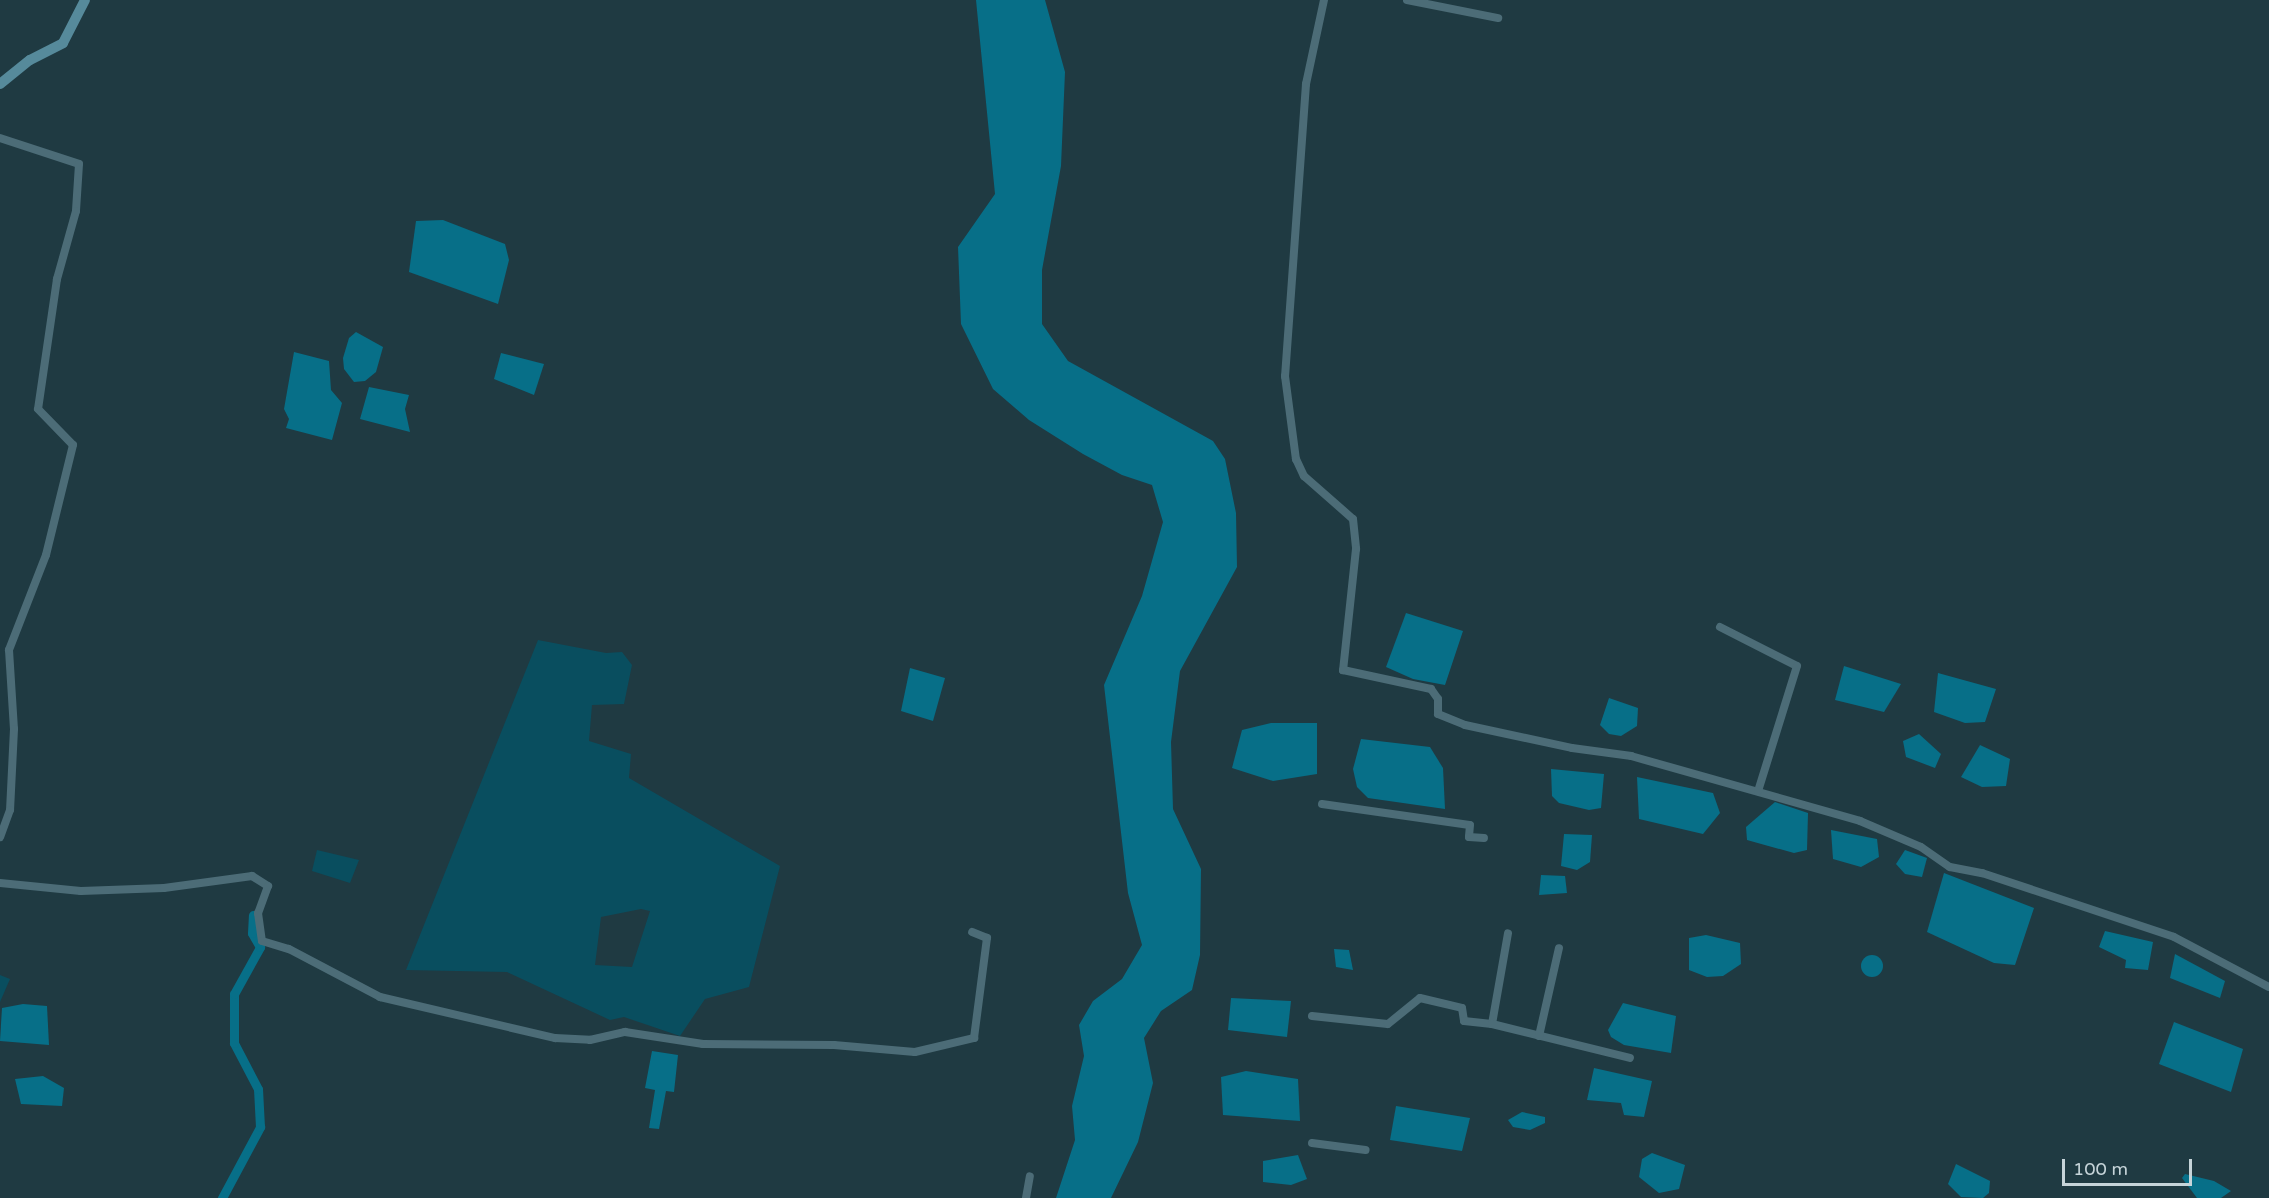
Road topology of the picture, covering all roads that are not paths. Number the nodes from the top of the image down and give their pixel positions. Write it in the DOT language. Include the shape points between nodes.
graph roads {
  1 [pos="85,0"];
  2 [pos="1324,0"];
  3 [pos="1407,0"];
  4 [pos="1498,18"];
  5 [pos="0,84"];
  6 [pos="0,138"];
  7 [pos="1720,627"];
  8 [pos="1758,791"];
  9 [pos="1322,804"];
  10 [pos="0,837"];
  11 [pos="1484,838"];
  12 [pos="0,883"];
  13 [pos="972,932"];
  14 [pos="1508,933"];
  15 [pos="1559,948"];
  16 [pos="2269,987"];
  17 [pos="1312,1016"];
  18 [pos="1492,1024"];
  19 [pos="1539,1036"];
  20 [pos="1630,1058"];
  21 [pos="1312,1143"];
  22 [pos="1366,1150"];
  23 [pos="1030,1176"];
  24 [pos="1026,1198"];
  1 -- 5 [label="main road" via="63,43 30,60"];
  2 -- 8 [label="street" via="1311,53 1302,128 1285,349 1296,459 1304,476 1353,519 1356,549 1343,670 1431,690 1438,699 1438,714 1465,725 1631,756"];
  3 -- 4 [label="street"];
  6 -- 10 [label="street" via="79,164 76,210 57,279 38,409 73,445 46,555 9,650 14,729 11,798"];
  7 -- 8 [label="street" via="1797,666"];
  8 -- 16 [label="street" via="1860,821 1921,846 1950,867 1993,877 2174,937"];
  9 -- 11 [label="street" via="1470,825 1469,837"];
  12 -- 13 [label="street" via="81,891 164,888 252,876 268,886 258,913 262,940 289,949 380,997 555,1038 590,1040 625,1032 703,1044 834,1045 915,1052 974,1038 987,938"];
  14 -- 18 [label="street"];
  15 -- 19 [label="street"];
  17 -- 18 [label="street" via="1388,1024 1420,998 1462,1008 1464,1021"];
  18 -- 19 [label="street"];
  19 -- 20 [label="street"];
  21 -- 22 [label="street"];
  23 -- 24 [label="street"];
}
